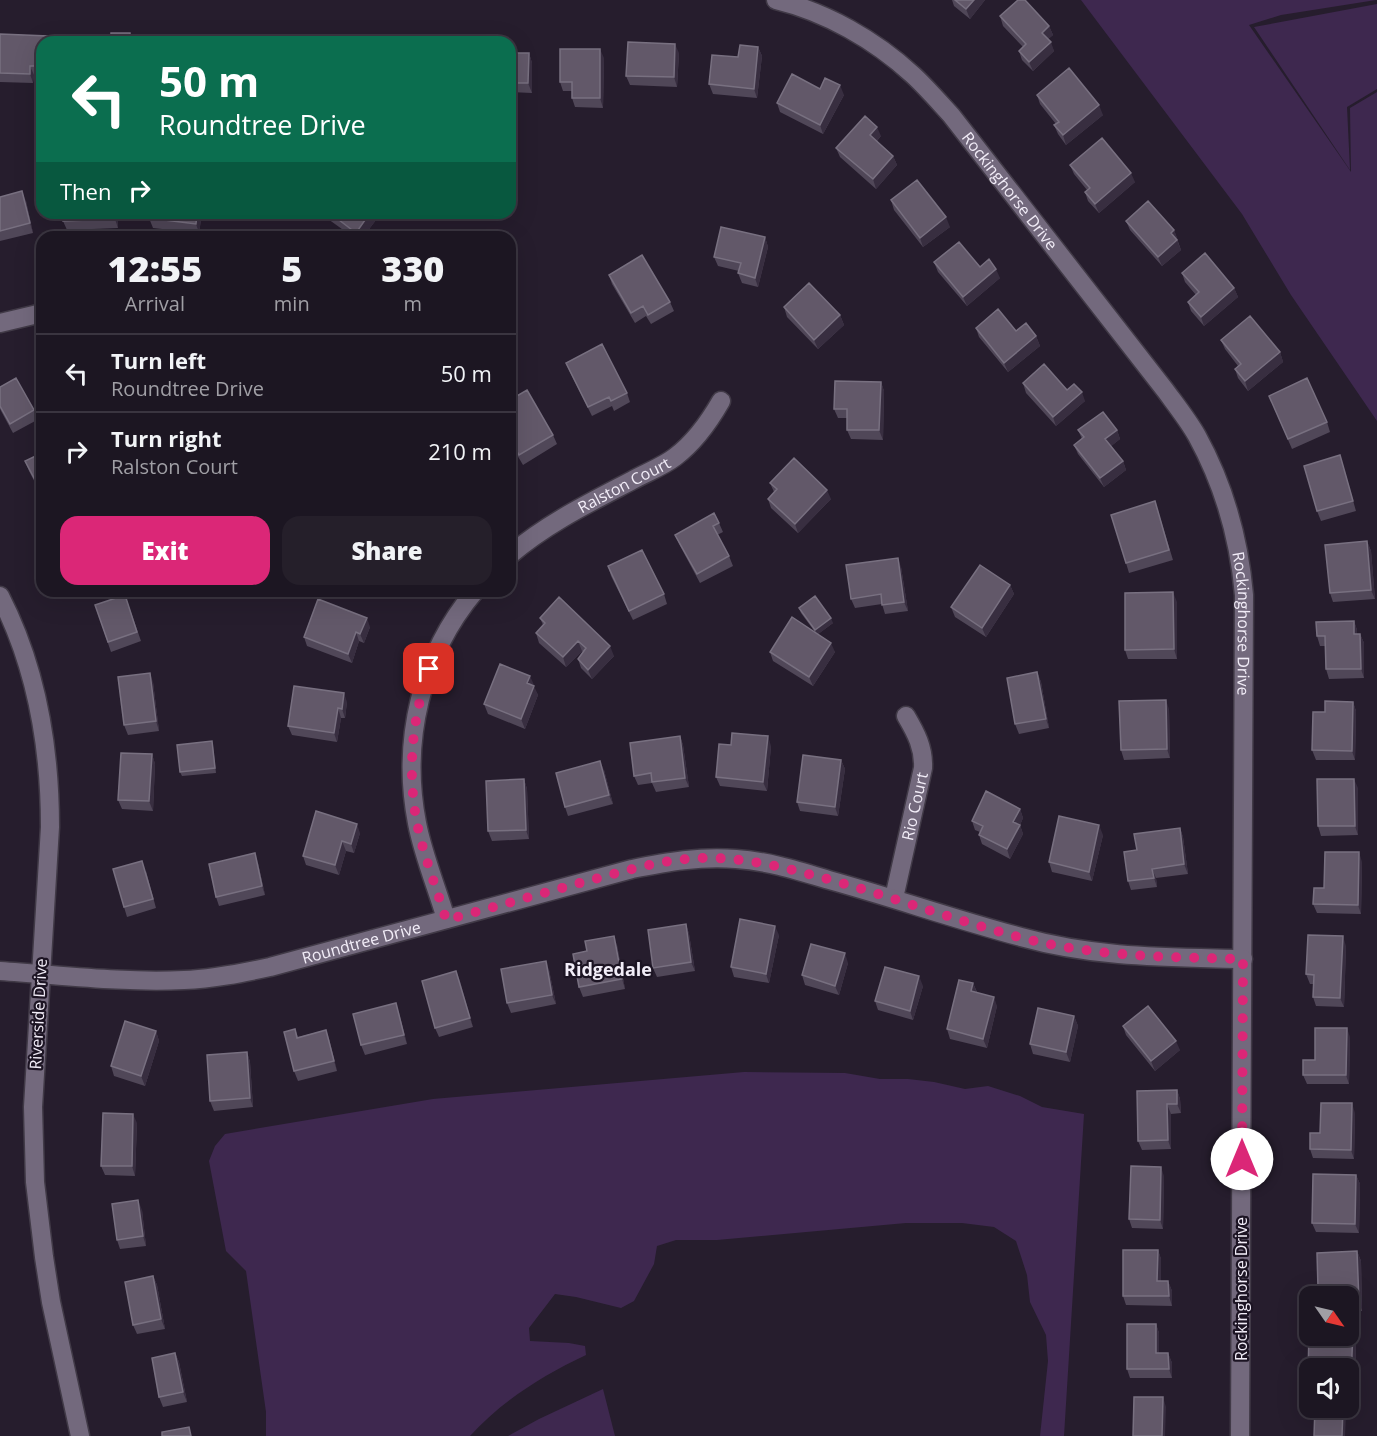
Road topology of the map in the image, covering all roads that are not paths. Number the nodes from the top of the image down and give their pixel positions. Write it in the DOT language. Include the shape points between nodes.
graph roads {
  1 [pos="776,0"];
  2 [pos="36,314"];
  3 [pos="0,323"];
  4 [pos="721,400"];
  5 [pos="516,550"];
  6 [pos="0,596"];
  7 [pos="471,597"];
  8 [pos="906,716"];
  9 [pos="894,898"];
  10 [pos="446,920"];
  11 [pos="1243,959"];
  12 [pos="0,971"];
  13 [pos="40,973"];
  14 [pos="81,1436"];
  15 [pos="1240,1436"];
  1 -- 11 [label="street, Rockinghorse Drive" via="835,21 875,45 912,74 951,115 1165,390 1196,434 1220,482 1238,549 1244,596"];
  2 -- 3 [label="street"];
  4 -- 5 [label="street, Ralston Court" via="700,433 674,458 555,522"];
  6 -- 13 [label="street, Riverside Drive" via="29,669 45,741 50,827"];
  7 -- 10 [label="street" via="433,658 412,744 417,825"];
  8 -- 9 [label="street, Rio Court" via="924,757"];
  9 -- 10 [label="street, Roundtree Drive" via="777,865 704,858 632,869"];
  9 -- 11 [label="street, Roundtree Drive" via="1075,950 1118,956"];
  10 -- 13 [label="street, Roundtree Drive" via="270,967 210,978 152,980"];
  11 -- 15 [label="street, Rockinghorse Drive"];
  12 -- 13 [label="street, Roundtree Drive"];
  13 -- 14 [label="street, Riverside Drive" via="33,1107 35,1182 51,1302"];
}
